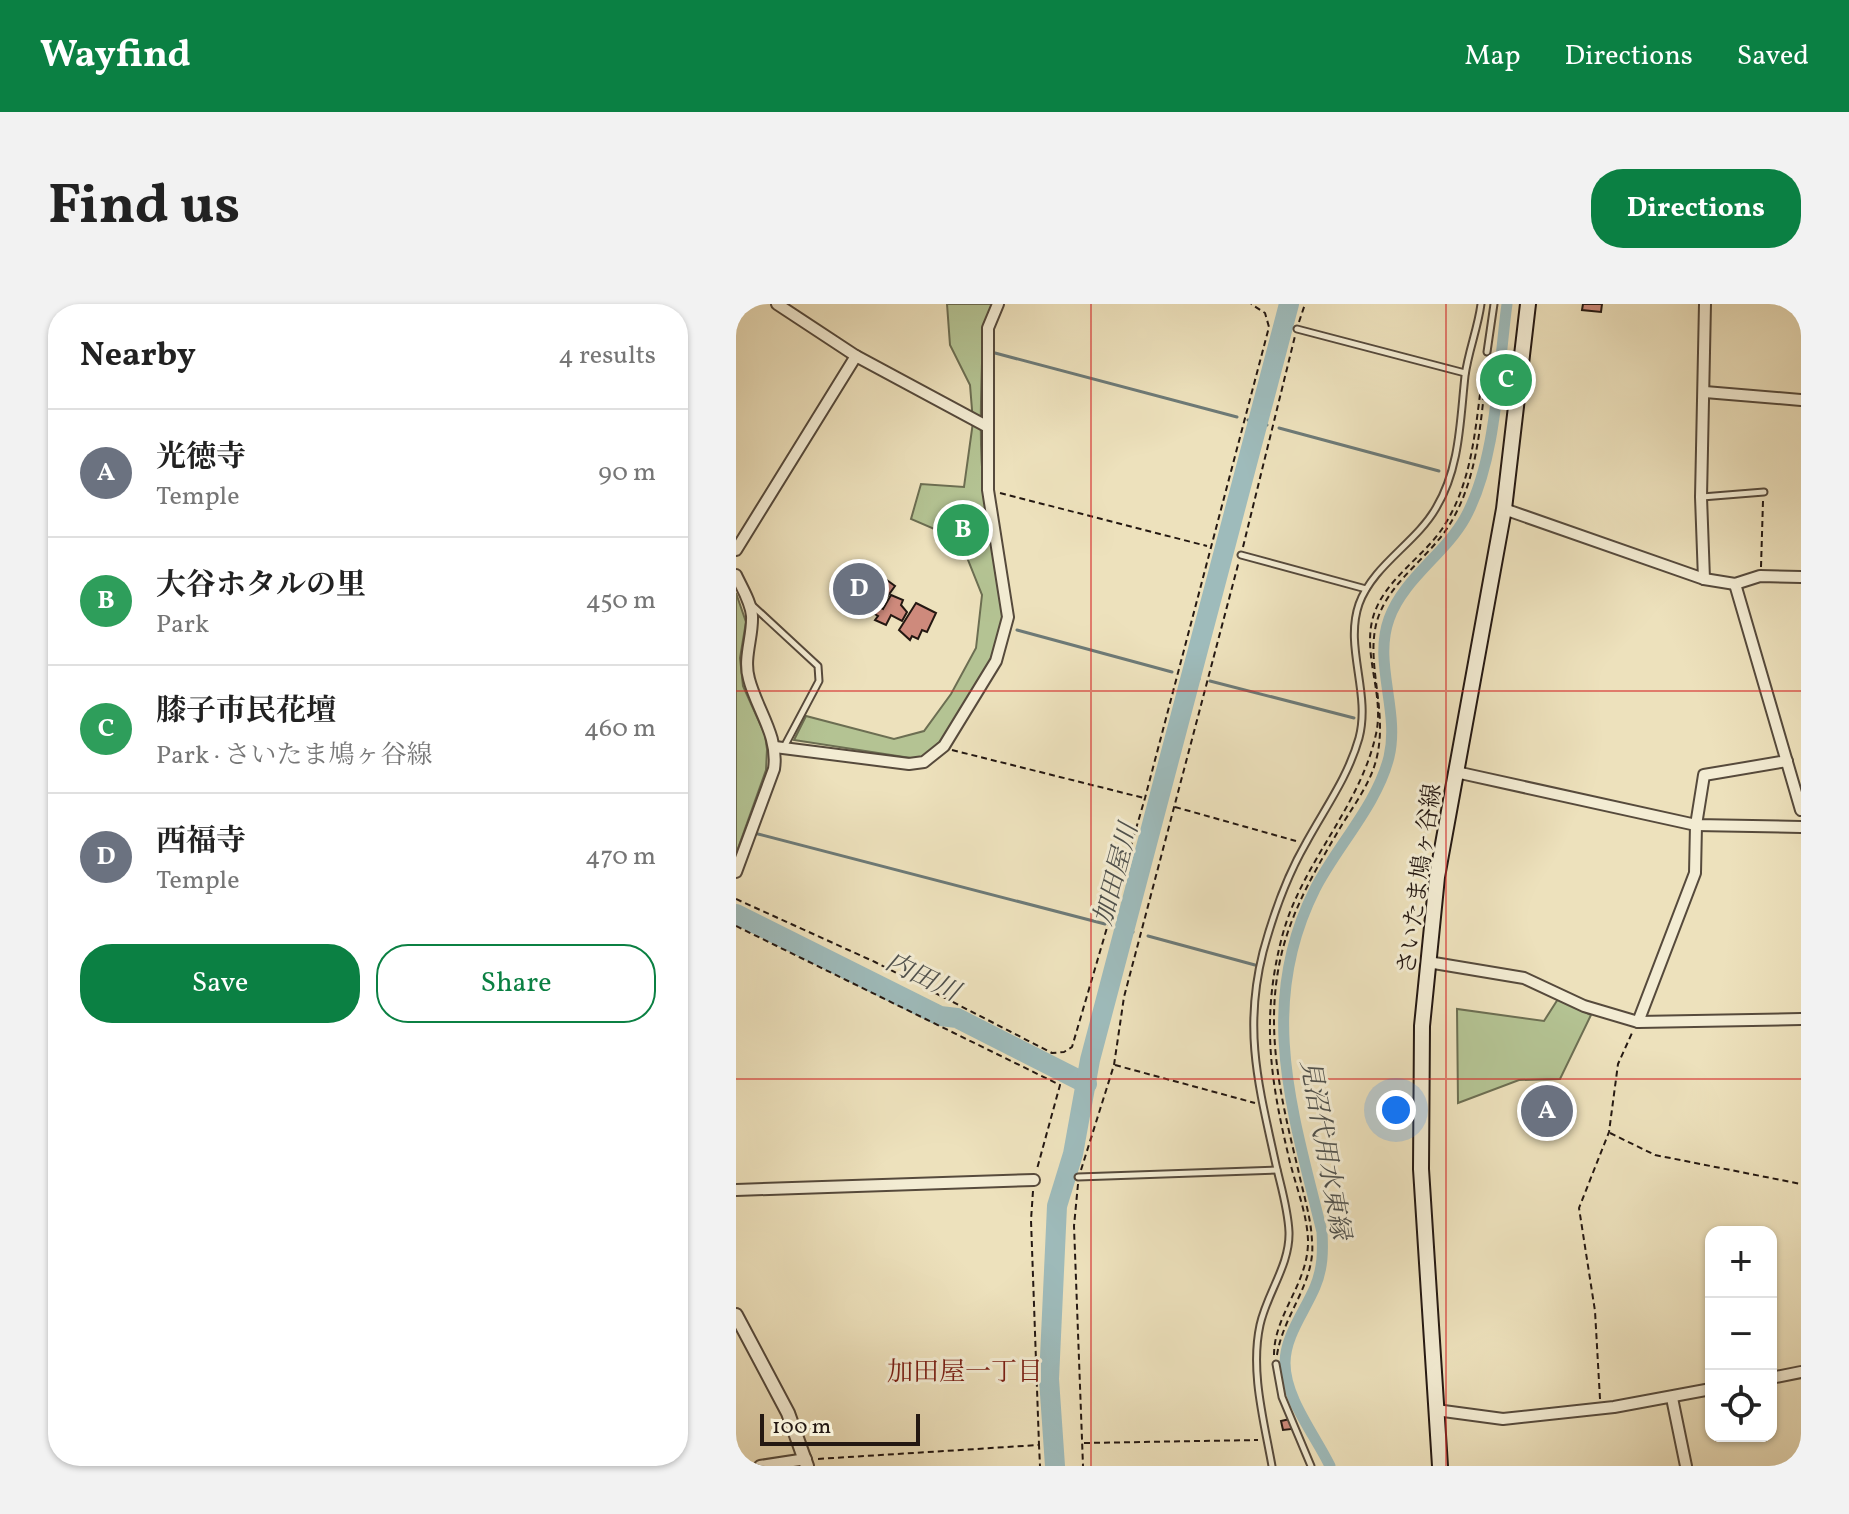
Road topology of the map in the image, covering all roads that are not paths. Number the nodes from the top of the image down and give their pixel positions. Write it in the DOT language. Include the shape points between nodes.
graph roads {
  1 [pos="777,304"];
  2 [pos="998,304"];
  3 [pos="1481,304"];
  4 [pos="1494,304"];
  5 [pos="1528,304"];
  6 [pos="1705,304"];
  7 [pos="1297,329"];
  8 [pos="1487,352"];
  9 [pos="856,356"];
  10 [pos="1465,373"];
  11 [pos="1705,392"];
  12 [pos="1801,400"];
  13 [pos="988,427"];
  14 [pos="1764,492"];
  15 [pos="1701,497"];
  16 [pos="1504,509"];
  17 [pos="736,550"];
  18 [pos="1241,555"];
  19 [pos="736,575"];
  20 [pos="1801,577"];
  21 [pos="1704,579"];
  22 [pos="1735,584"];
  23 [pos="1366,589"];
  24 [pos="749,602"];
  25 [pos="780,747"];
  26 [pos="1787,761"];
  27 [pos="1456,772"];
  28 [pos="1801,810"];
  29 [pos="1696,825"];
  30 [pos="1801,827"];
  31 [pos="736,872"];
  32 [pos="1428,962"];
  33 [pos="1801,1019"];
  34 [pos="1638,1022"];
  35 [pos="1277,1170"];
  36 [pos="1078,1177"];
  37 [pos="1034,1180"];
  38 [pos="736,1190"];
  39 [pos="736,1315"];
  40 [pos="1276,1364"];
  41 [pos="1801,1372"];
  42 [pos="1777,1377"];
  43 [pos="1705,1390"];
  44 [pos="1672,1398"];
  45 [pos="1436,1410"];
  46 [pos="807,1463"];
  47 [pos="760,1466"];
  48 [pos="1272,1466"];
  49 [pos="1311,1466"];
  50 [pos="1440,1466"];
  51 [pos="1686,1466"];
  1 -- 9 [label="street"];
  2 -- 13 [label="street" via="988,328"];
  3 -- 10 [label="lane"];
  4 -- 8 [label="lane"];
  5 -- 16 [label="main road, さいたま鳩ヶ谷線"];
  6 -- 11 [label="street"];
  7 -- 10 [label="lane"];
  9 -- 13 [label="street"];
  9 -- 17 [label="street"];
  10 -- 23 [label="lane" via="1462,421 1443,496 1426,523"];
  11 -- 12 [label="street"];
  11 -- 15 [label="street"];
  13 -- 25 [label="street" via="988,490 1008,617 996,661 944,746 924,762 909,764"];
  14 -- 15 [label="lane"];
  15 -- 21 [label="street"];
  16 -- 21 [label="street"];
  16 -- 27 [label="main road, さいたま鳩ヶ谷線"];
  18 -- 23 [label="lane"];
  19 -- 24 [label="street"];
  20 -- 22 [label="street" via="1760,576"];
  21 -- 22 [label="street"];
  22 -- 26 [label="street"];
  23 -- 35 [label="lane" via="1355,626 1360,734 1349,767 1279,902 1252,1000 1251,1029"];
  24 -- 25 [label="street" via="748,673"];
  24 -- 25 [label="lane" via="818,666 819,681"];
  25 -- 31 [label="street"];
  26 -- 28 [label="street"];
  26 -- 29 [label="street" via="1704,775"];
  27 -- 29 [label="street"];
  27 -- 32 [label="main road, さいたま鳩ヶ谷線"];
  29 -- 30 [label="street"];
  29 -- 34 [label="street" via="1695,873"];
  32 -- 34 [label="street" via="1524,978 1584,1006"];
  32 -- 45 [label="main road, さいたま鳩ヶ谷線" via="1419,1103"];
  33 -- 34 [label="street"];
  35 -- 36 [label="lane"];
  35 -- 48 [label="lane" via="1289,1244 1258,1338 1259,1386"];
  37 -- 38 [label="street"];
  39 -- 46 [label="street" via="788,1413"];
  40 -- 49 [label="lane" via="1282,1397"];
  41 -- 42 [label="street"];
  43 -- 44 [label="street"];
  44 -- 45 [label="street" via="1503,1419"];
  44 -- 51 [label="street"];
  45 -- 50 [label="main road, さいたま鳩ヶ谷線"];
  46 -- 47 [label="street"];
}
